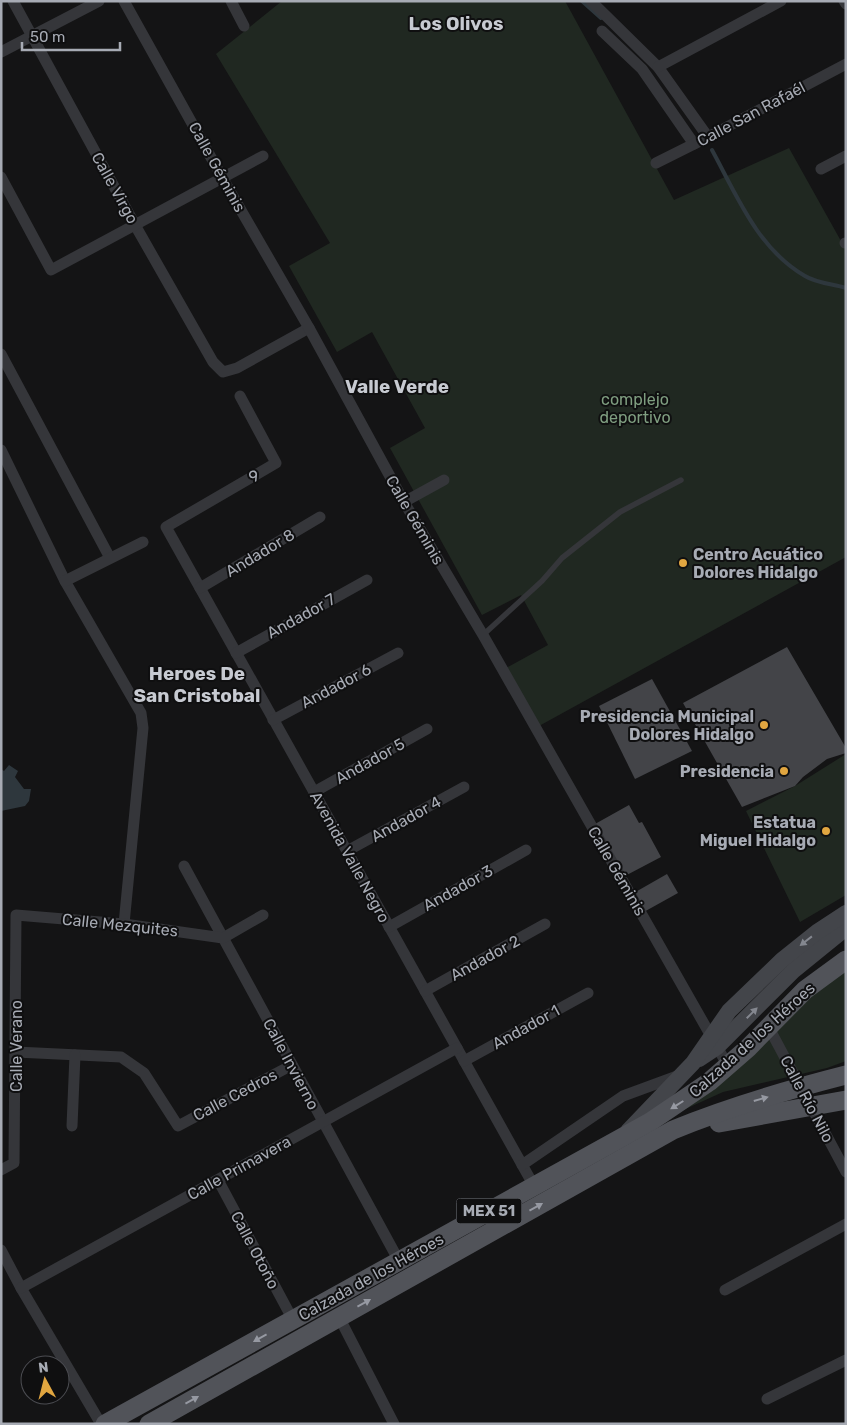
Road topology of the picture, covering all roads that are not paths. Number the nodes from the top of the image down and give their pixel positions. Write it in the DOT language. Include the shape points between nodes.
graph roads {
  1 [pos="13,1"];
  2 [pos="99,1"];
  3 [pos="124,1"];
  4 [pos="231,1"];
  5 [pos="781,1"];
  6 [pos="596,2"];
  7 [pos="244,26"];
  8 [pos="602,31"];
  9 [pos="32,36"];
  10 [pos="1,52"];
  11 [pos="846,64"];
  12 [pos="658,67"];
  13 [pos="708,138"];
  14 [pos="694,144"];
  15 [pos="264,156"];
  16 [pos="846,156"];
  17 [pos="656,163"];
  18 [pos="821,169"];
  19 [pos="1,177"];
  20 [pos="223,179"];
  21 [pos="135,225"];
  22 [pos="309,328"];
  23 [pos="1,354"];
  24 [pos="240,396"];
  25 [pos="1,450"];
  26 [pos="444,480"];
  27 [pos="681,480"];
  28 [pos="404,502"];
  29 [pos="320,517"];
  30 [pos="166,527"];
  31 [pos="143,542"];
  32 [pos="110,558"];
  33 [pos="367,580"];
  34 [pos="65,581"];
  35 [pos="200,588"];
  36 [pos="483,635"];
  37 [pos="236,653"];
  38 [pos="398,653"];
  39 [pos="273,720"];
  40 [pos="427,729"];
  41 [pos="464,787"];
  42 [pos="314,792"];
  43 [pos="526,850"];
  44 [pos="347,851"];
  45 [pos="184,866"];
  46 [pos="846,912"];
  47 [pos="16,915"];
  48 [pos="263,915"];
  49 [pos="124,924"];
  50 [pos="544,924"];
  51 [pos="389,927"];
  52 [pos="846,928"];
  53 [pos="223,938"];
  54 [pos="846,960"];
  55 [pos="787,966"];
  56 [pos="425,991"];
  57 [pos="588,993"];
  58 [pos="768,1026"];
  59 [pos="714,1041"];
  60 [pos="457,1048"];
  61 [pos="16,1052"];
  62 [pos="75,1055"];
  63 [pos="464,1061"];
  64 [pos="292,1065"];
  65 [pos="728,1066"];
  66 [pos="688,1068"];
  67 [pos="846,1075"];
  68 [pos="801,1087"];
  69 [pos="846,1100"];
  70 [pos="811,1107"];
  71 [pos="323,1122"];
  72 [pos="72,1126"];
  73 [pos="673,1130"];
  74 [pos="622,1138"];
  75 [pos="522,1165"];
  76 [pos="1,1170"];
  77 [pos="846,1172"];
  78 [pos="218,1180"];
  79 [pos="534,1186"];
  80 [pos="846,1224"];
  81 [pos="1,1250"];
  82 [pos="399,1261"];
  83 [pos="21,1288"];
  84 [pos="725,1290"];
  85 [pos="339,1317"];
  86 [pos="293,1320"];
  87 [pos="846,1360"];
  88 [pos="767,1399"];
  89 [pos="101,1424"];
  90 [pos="106,1424"];
  91 [pos="150,1424"];
  92 [pos="394,1424"];
  1 -- 9 [label="street, Calle Virgo"];
  2 -- 9 [label="street"];
  3 -- 20 [label="street, Calle Géminis"];
  4 -- 7 [label="street"];
  5 -- 12 [label="street"];
  6 -- 12 [label="street"];
  8 -- 14 [label="street" via="642,69"];
  9 -- 10 [label="street"];
  9 -- 21 [label="street, Calle Virgo"];
  11 -- 13 [label="street, Calle San Rafaél"];
  12 -- 13 [label="street"];
  13 -- 14 [label="street, Calle San Rafaél"];
  14 -- 17 [label="street, Calle San Rafaél"];
  15 -- 20 [label="street"];
  16 -- 18 [label="street"];
  19 -- 21 [label="street" via="51,270"];
  20 -- 21 [label="street"];
  20 -- 22 [label="street, Calle Géminis"];
  21 -- 22 [label="street, Calle Virgo" via="213,362 223,372 238,368"];
  22 -- 28 [label="street, Calle Géminis"];
  23 -- 32 [label="street"];
  24 -- 30 [label="street, 9" via="276,463"];
  25 -- 34 [label="street"];
  26 -- 28 [label="street"];
  27 -- 36 [label="lane" via="620,512 562,558 542,581"];
  28 -- 36 [label="street, Calle Géminis"];
  29 -- 35 [label="street, Andador 8"];
  30 -- 35 [label="street, Avenida Valle Negro"];
  31 -- 32 [label="street"];
  32 -- 34 [label="street"];
  33 -- 37 [label="street, Andador 7"];
  34 -- 49 [label="street" via="141,713 143,728"];
  35 -- 37 [label="street, Avenida Valle Negro"];
  36 -- 59 [label="street, Calle Géminis"];
  37 -- 39 [label="street, Avenida Valle Negro"];
  38 -- 39 [label="street, Andador 6"];
  39 -- 42 [label="street, Avenida Valle Negro"];
  40 -- 42 [label="street, Andador 5"];
  41 -- 44 [label="street, Andador 4"];
  42 -- 44 [label="street, Avenida Valle Negro"];
  43 -- 51 [label="street, Andador 3"];
  44 -- 51 [label="street, Avenida Valle Negro"];
  45 -- 53 [label="street, Calle Invierno"];
  46 -- 55 [label="street, one-way" via="818,932"];
  47 -- 49 [label="street, Calle Mezquites"];
  47 -- 61 [label="street, Calle Verano"];
  48 -- 53 [label="street"];
  49 -- 53 [label="street, Calle Mezquites"];
  50 -- 56 [label="street, Andador 2"];
  51 -- 56 [label="street, Avenida Valle Negro"];
  52 -- 55 [label="street"];
  53 -- 64 [label="street, Calle Invierno"];
  54 -- 58 [label="main road, Calzada de los Héroes / MEX 51" via="805,990"];
  55 -- 59 [label="street" via="729,1012"];
  56 -- 60 [label="street, Avenida Valle Negro"];
  57 -- 63 [label="street, Andador 1"];
  58 -- 65 [label="main road, Calzada de los Héroes / MEX 51"];
  58 -- 68 [label="street, Calle Río Nilo"];
  59 -- 65 [label="street, Calle Géminis"];
  59 -- 66 [label="street"];
  60 -- 63 [label="street, Avenida Valle Negro"];
  60 -- 71 [label="street, Calle Primavera"];
  61 -- 62 [label="street"];
  61 -- 76 [label="street, Calle Verano" via="14,1163"];
  62 -- 64 [label="street, Calle Cedros" via="121,1057 129,1062 144,1073 178,1126"];
  62 -- 72 [label="street"];
  63 -- 75 [label="street, Avenida Valle Negro"];
  64 -- 71 [label="street, Calle Invierno"];
  65 -- 74 [label="main road, Calzada de los Héroes / MEX 51, one-way" via="682,1102"];
  66 -- 74 [label="street"];
  66 -- 75 [label="street" via="623,1096"];
  67 -- 68 [label="main road, Calzada de los Héroes / MEX 51"];
  68 -- 70 [label="street, Calle Río Nilo"];
  73 -- 68 [label="main road, Calzada de los Héroes / MEX 51, one-way" via="708,1115"];
  69 -- 70 [label="main road"];
  70 -- 73 [label="main road"];
  70 -- 77 [label="street, Calle Río Nilo"];
  71 -- 78 [label="street, Calle Primavera"];
  71 -- 82 [label="street, Calle Invierno"];
  85 -- 73 [label="main road, Calzada de los Héroes / MEX 51, one-way"];
  74 -- 79 [label="main road, Calzada de los Héroes / MEX 51"];
  75 -- 79 [label="street, Avenida Valle Negro"];
  78 -- 83 [label="street, Calle Primavera"];
  78 -- 86 [label="street, Calle Otoño"];
  79 -- 82 [label="main road, Calzada de los Héroes / MEX 51"];
  80 -- 84 [label="street"];
  81 -- 83 [label="street"];
  82 -- 86 [label="main road, Calzada de los Héroes / MEX 51"];
  83 -- 89 [label="street"];
  91 -- 85 [label="main road, Calzada de los Héroes / MEX 51, one-way"];
  85 -- 92 [label="street"];
  86 -- 90 [label="main road, Calzada de los Héroes / MEX 51, one-way"];
  87 -- 88 [label="street"];
}
